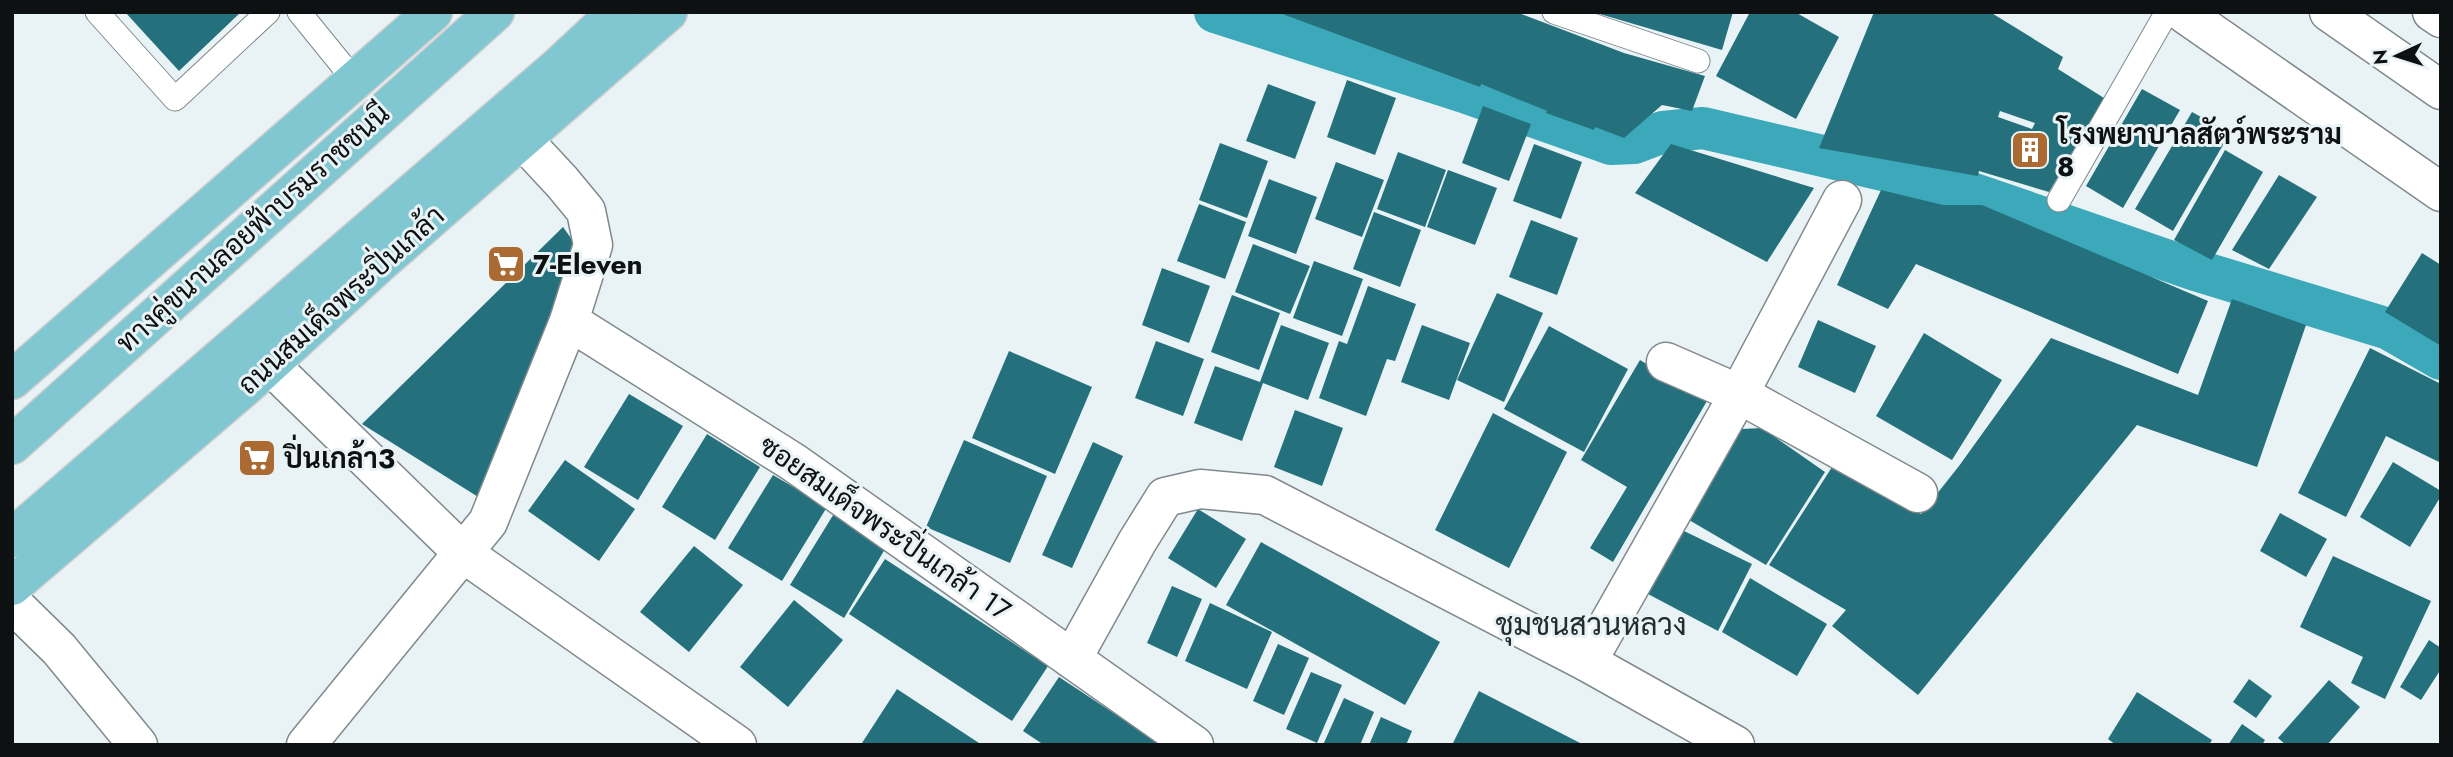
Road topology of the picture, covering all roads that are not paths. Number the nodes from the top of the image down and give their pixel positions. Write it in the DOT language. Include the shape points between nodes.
graph roads {
  1 [pos="97,12"];
  2 [pos="268,12"];
  3 [pos="299,12"];
  4 [pos="433,12"];
  5 [pos="617,12"];
  6 [pos="641,12"];
  7 [pos="668,12"];
  8 [pos="1554,12"];
  9 [pos="2168,12"];
  10 [pos="2182,12"];
  11 [pos="2329,12"];
  12 [pos="2432,12"];
  13 [pos="491,15"];
  14 [pos="2441,18"];
  15 [pos="1698,61"];
  16 [pos="558,67"];
  17 [pos="355,81"];
  18 [pos="2441,90"];
  19 [pos="522,139"];
  20 [pos="2441,192"];
  21 [pos="1842,200"];
  22 [pos="2059,200"];
  23 [pos="569,321"];
  24 [pos="1666,362"];
  25 [pos="269,364"];
  26 [pos="14,376"];
  27 [pos="1739,394"];
  28 [pos="12,445"];
  29 [pos="1918,493"];
  30 [pos="12,538"];
  31 [pos="463,553"];
  32 [pos="12,586"];
  33 [pos="12,603"];
  34 [pos="1072,659"];
  35 [pos="1587,662"];
  36 [pos="138,745"];
  37 [pos="306,745"];
  38 [pos="737,745"];
  39 [pos="1194,745"];
  40 [pos="1735,745"];
  1 -- 2 [label="lane" via="175,99"];
  3 -- 17 [label="lane"];
  4 -- 17 [label="main road"];
  5 -- 16 [label="main road"];
  6 -- 16 [label="street"];
  7 -- 19 [label="main road, ถนนสมเด็จพระปิ่นเกล้า"];
  8 -- 15 [label="lane"];
  9 -- 22 [label="lane"];
  10 -- 20 [label="street"];
  11 -- 18 [label="street"];
  12 -- 14 [label="street"];
  13 -- 28 [label="main road, ทางคู่ขนานลอยฟ้าบรมราชชนนี"];
  16 -- 30 [label="main road"];
  17 -- 26 [label="main road"];
  19 -- 23 [label="street" via="586,211 593,245"];
  19 -- 25 [label="main road, ถนนสมเด็จพระปิ่นเกล้า"];
  21 -- 27 [label="street"];
  23 -- 31 [label="street" via="488,523"];
  23 -- 34 [label="street, ซอยสมเด็จพระปิ่นเกล้า 17" via="793,462"];
  24 -- 27 [label="street"];
  25 -- 31 [label="street"];
  25 -- 32 [label="main road, ถนนสมเด็จพระปิ่นเกล้า"];
  27 -- 29 [label="street"];
  27 -- 35 [label="street"];
  31 -- 37 [label="street"];
  31 -- 38 [label="street"];
  33 -- 36 [label="street" via="59,649"];
  34 -- 35 [label="street" via="1165,497 1200,489 1265,495"];
  34 -- 39 [label="street, ซอยสมเด็จพระปิ่นเกล้า 17"];
  35 -- 40 [label="street"];
}
